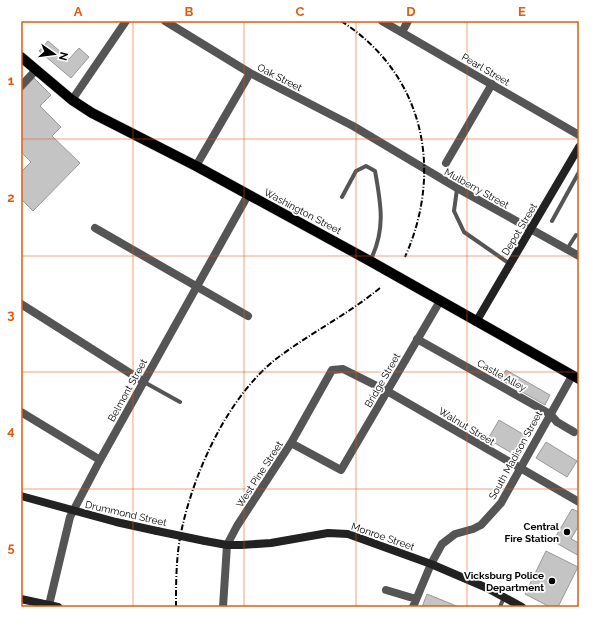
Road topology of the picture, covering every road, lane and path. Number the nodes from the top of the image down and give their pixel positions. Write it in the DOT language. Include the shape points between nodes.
graph roads {
  1 [pos="126,21"];
  2 [pos="166,21"];
  3 [pos="382,21"];
  4 [pos="408,21"];
  5 [pos="402,32"];
  6 [pos="21,57"];
  7 [pos="36,70"];
  8 [pos="250,74"];
  9 [pos="492,84"];
  10 [pos="21,86"];
  11 [pos="72,100"];
  12 [pos="579,135"];
  13 [pos="388,146"];
  14 [pos="579,147"];
  15 [pos="446,163"];
  16 [pos="196,166"];
  17 [pos="579,172"];
  18 [pos="457,188"];
  19 [pos="248,195"];
  20 [pos="342,197"];
  21 [pos="552,221"];
  22 [pos="95,228"];
  23 [pos="531,229"];
  24 [pos="576,235"];
  25 [pos="567,250"];
  26 [pos="579,256"];
  27 [pos="370,261"];
  28 [pos="510,264"];
  29 [pos="196,288"];
  30 [pos="440,301"];
  31 [pos="21,304"];
  32 [pos="248,316"];
  33 [pos="476,322"];
  34 [pos="417,339"];
  35 [pos="343,369"];
  36 [pos="576,377"];
  37 [pos="144,382"];
  38 [pos="387,391"];
  39 [pos="180,402"];
  40 [pos="21,412"];
  41 [pos="550,414"];
  42 [pos="574,432"];
  43 [pos="291,443"];
  44 [pos="100,460"];
  45 [pos="520,469"];
  46 [pos="21,496"];
  47 [pos="579,502"];
  48 [pos="73,511"];
  49 [pos="227,546"];
  50 [pos="431,564"];
  51 [pos="386,590"];
  52 [pos="504,597"];
  53 [pos="21,599"];
  54 [pos="414,603"];
  55 [pos="49,605"];
  56 [pos="58,607"];
  57 [pos="223,607"];
  58 [pos="500,607"];
  59 [pos="522,607"];
  1 -- 11 [label="street"];
  2 -- 8 [label="street, Oak Street"];
  3 -- 5 [label="street, Pearl Street"];
  4 -- 5 [label="street"];
  5 -- 9 [label="street, Pearl Street"];
  6 -- 7 [label="main road, Washington Street"];
  7 -- 10 [label="street"];
  7 -- 11 [label="main road, Washington Street"];
  8 -- 13 [label="street, Oak Street"];
  8 -- 16 [label="street"];
  9 -- 12 [label="street, Pearl Street"];
  9 -- 15 [label="street"];
  11 -- 16 [label="main road, Washington Street" via="92,113"];
  13 -- 18 [label="street, Mulberry Street"];
  14 -- 23 [label="street, Depot Street"];
  16 -- 19 [label="main road, Washington Street"];
  17 -- 21 [label="lane"];
  18 -- 23 [label="street, Mulberry Street"];
  18 -- 28 [label="lane" via="454,211 464,232"];
  19 -- 27 [label="main road, Washington Street"];
  19 -- 29 [label="street, Belmont Street"];
  20 -- 27 [label="lane" via="356,171 366,166 375,171 382,216 377,248"];
  22 -- 29 [label="street"];
  23 -- 25 [label="street, Mulberry Street"];
  23 -- 28 [label="street, Depot Street"];
  24 -- 25 [label="lane"];
  25 -- 26 [label="street, Mulberry Street"];
  27 -- 30 [label="main road, Washington Street"];
  28 -- 33 [label="street, Depot Street"];
  29 -- 32 [label="street"];
  29 -- 37 [label="street, Belmont Street"];
  30 -- 33 [label="main road, Washington Street"];
  30 -- 34 [label="street, Bridge Street"];
  31 -- 37 [label="street"];
  33 -- 36 [label="main road, Washington Street"];
  34 -- 38 [label="street, Bridge Street"];
  34 -- 41 [label="street, Castle Alley"];
  35 -- 38 [label="street, Walnut Street"];
  35 -- 43 [label="street, West Pine Street" via="332,370"];
  36 -- 41 [label="street, South Madison Street"];
  37 -- 39 [label="lane"];
  37 -- 44 [label="street, Belmont Street"];
  38 -- 43 [label="street, Bridge Street" via="341,470"];
  38 -- 45 [label="street, Walnut Street"];
  40 -- 44 [label="street"];
  41 -- 42 [label="street, Castle Alley" via="557,422"];
  41 -- 45 [label="street, South Madison Street"];
  43 -- 49 [label="street, West Pine Street" via="237,526"];
  44 -- 48 [label="street, Belmont Street"];
  45 -- 47 [label="street, Walnut Street"];
  45 -- 50 [label="street, South Madison Street" via="501,503 487,520 473,529 449,537"];
  46 -- 48 [label="street, Drummond Street"];
  48 -- 49 [label="street, Drummond Street, bridge"];
  48 -- 55 [label="street, Belmont Street"];
  49 -- 50 [label="street, Monroe Street" via="255,545 312,534 339,532 358,536"];
  49 -- 57 [label="street, West Pine Street"];
  50 -- 52 [label="street, Monroe Street"];
  50 -- 54 [label="street, South Madison Street"];
  51 -- 54 [label="street"];
  52 -- 58 [label="lane"];
  52 -- 59 [label="street, Monroe Street"];
  53 -- 55 [label="street"];
  55 -- 56 [label="street"];
}
